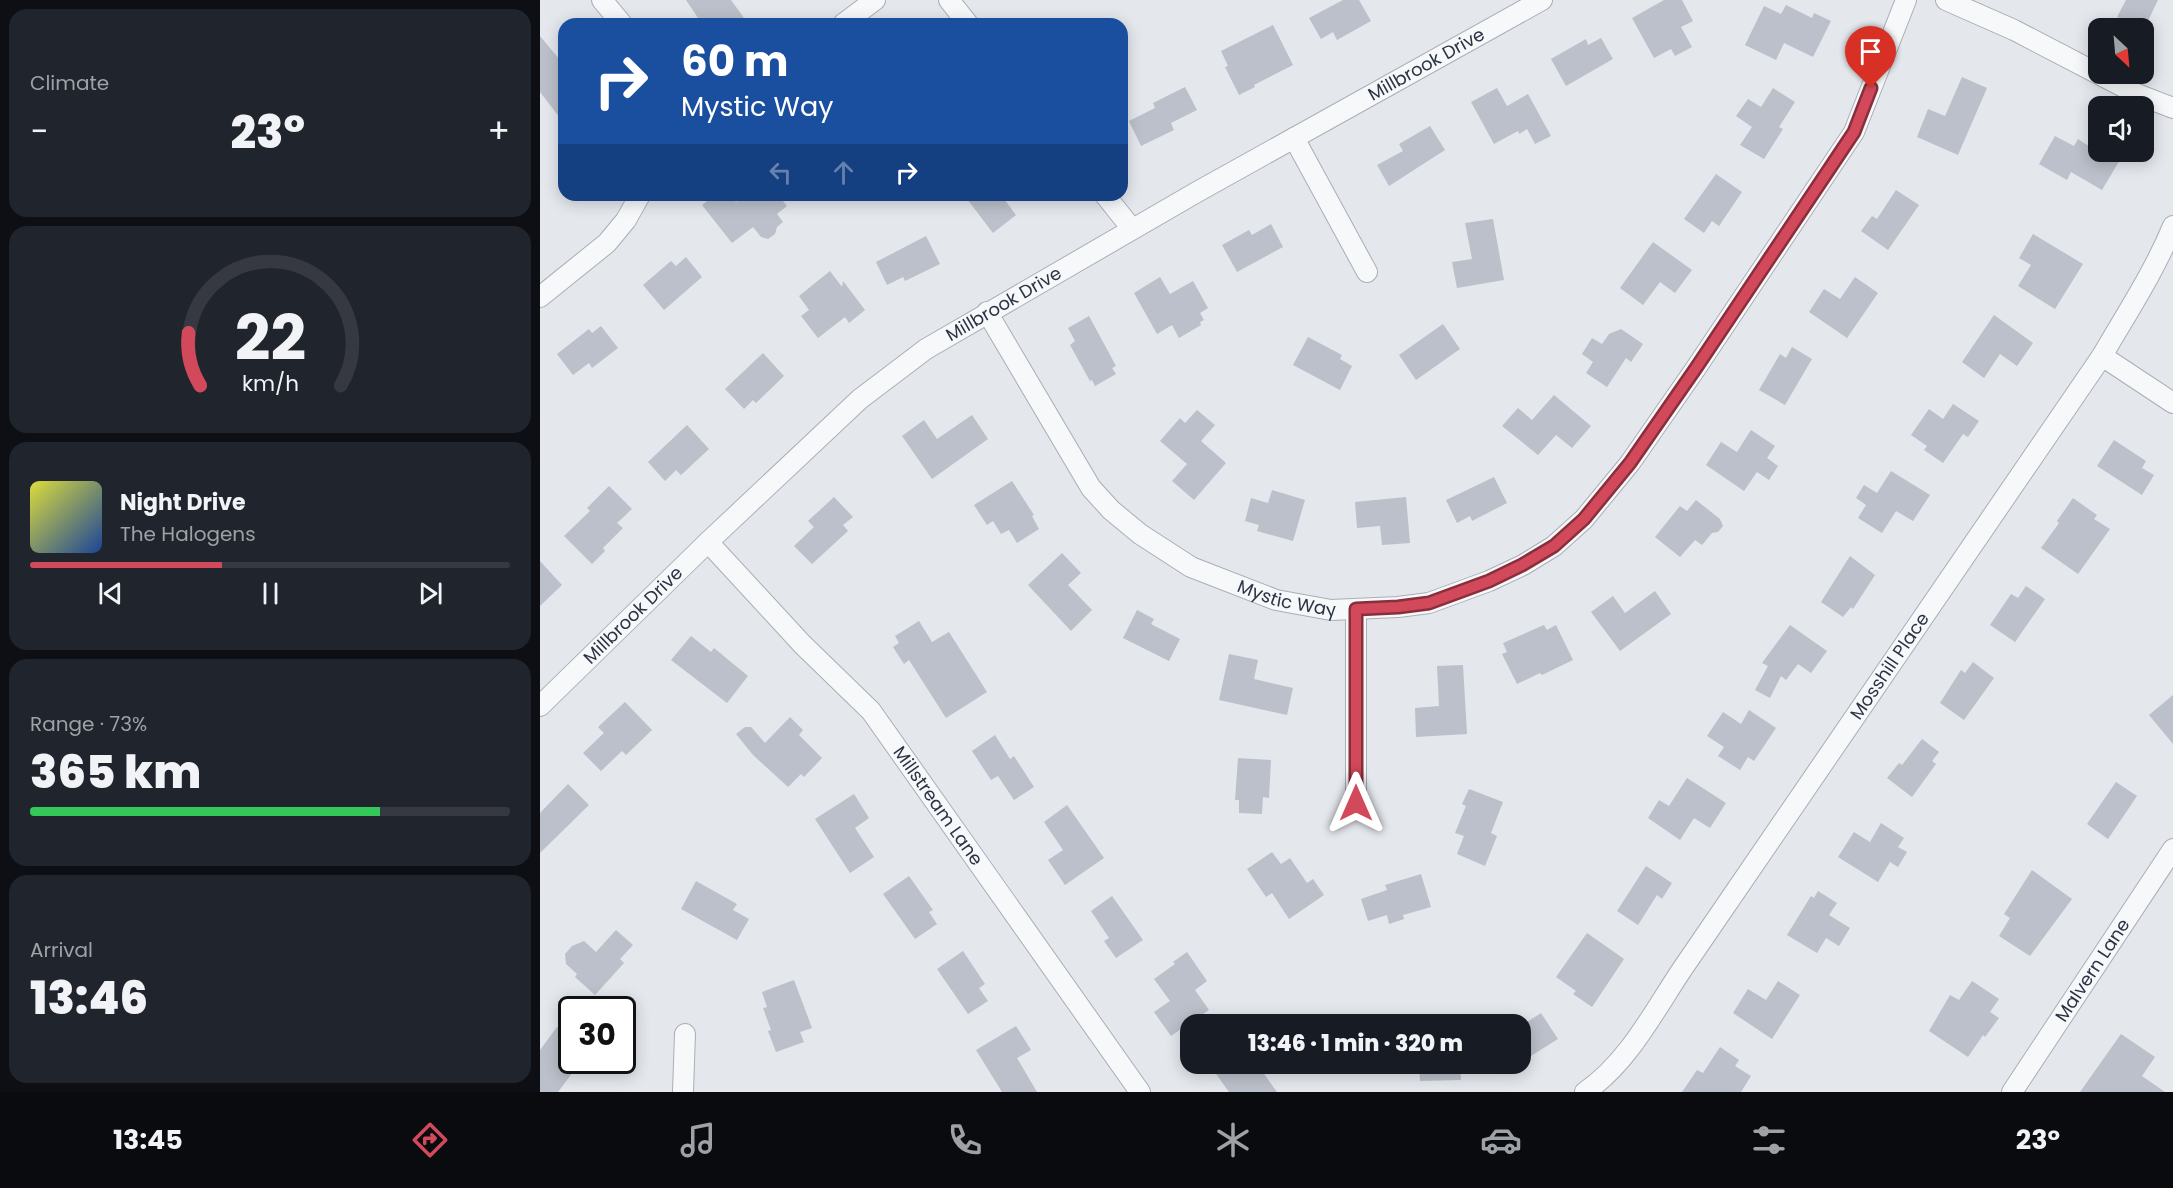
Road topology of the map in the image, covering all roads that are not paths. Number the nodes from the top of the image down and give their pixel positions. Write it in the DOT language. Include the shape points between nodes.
graph roads {
  1 [pos="602,0"];
  2 [pos="875,0"];
  3 [pos="949,0"];
  4 [pos="1542,0"];
  5 [pos="1906,0"];
  6 [pos="1946,0"];
  7 [pos="617,18"];
  8 [pos="851,18"];
  9 [pos="963,18"];
  10 [pos="2173,108"];
  11 [pos="1294,138"];
  12 [pos="637,201"];
  13 [pos="1110,201"];
  14 [pos="2173,226"];
  15 [pos="1132,229"];
  16 [pos="1367,272"];
  17 [pos="540,297"];
  18 [pos="987,312"];
  19 [pos="2102,356"];
  20 [pos="2173,403"];
  21 [pos="708,543"];
  22 [pos="1356,609"];
  23 [pos="540,706"];
  24 [pos="1356,803"];
  25 [pos="2173,849"];
  26 [pos="685,1034"];
  27 [pos="682,1092"];
  28 [pos="1140,1092"];
  29 [pos="1585,1092"];
  30 [pos="2012,1092"];
  1 -- 7 [label="street"];
  2 -- 8 [label="street"];
  3 -- 9 [label="street"];
  4 -- 11 [label="street, Millbrook Drive"];
  5 -- 22 [label="street, Mystic Way" via="1854,132 1625,470 1584,519 1554,546 1489,581 1429,603"];
  6 -- 10 [label="street"];
  11 -- 15 [label="street, Millbrook Drive"];
  11 -- 16 [label="street"];
  12 -- 17 [label="street" via="607,243"];
  13 -- 15 [label="street"];
  14 -- 19 [label="street, Mosshill Place" via="2141,292"];
  15 -- 18 [label="street, Millbrook Drive"];
  18 -- 21 [label="street, Millbrook Drive" via="926,349 860,399"];
  18 -- 22 [label="street, Mystic Way" via="1091,488 1140,534 1191,567 1276,600 1331,610"];
  19 -- 20 [label="street"];
  19 -- 29 [label="street, Mosshill Place" via="1640,1033 1620,1061"];
  21 -- 23 [label="street, Millbrook Drive"];
  21 -- 28 [label="street, Millstream Lane" via="871,711"];
  22 -- 24 [label="street"];
  25 -- 30 [label="street, Malvern Lane"];
  26 -- 27 [label="street"];
}
